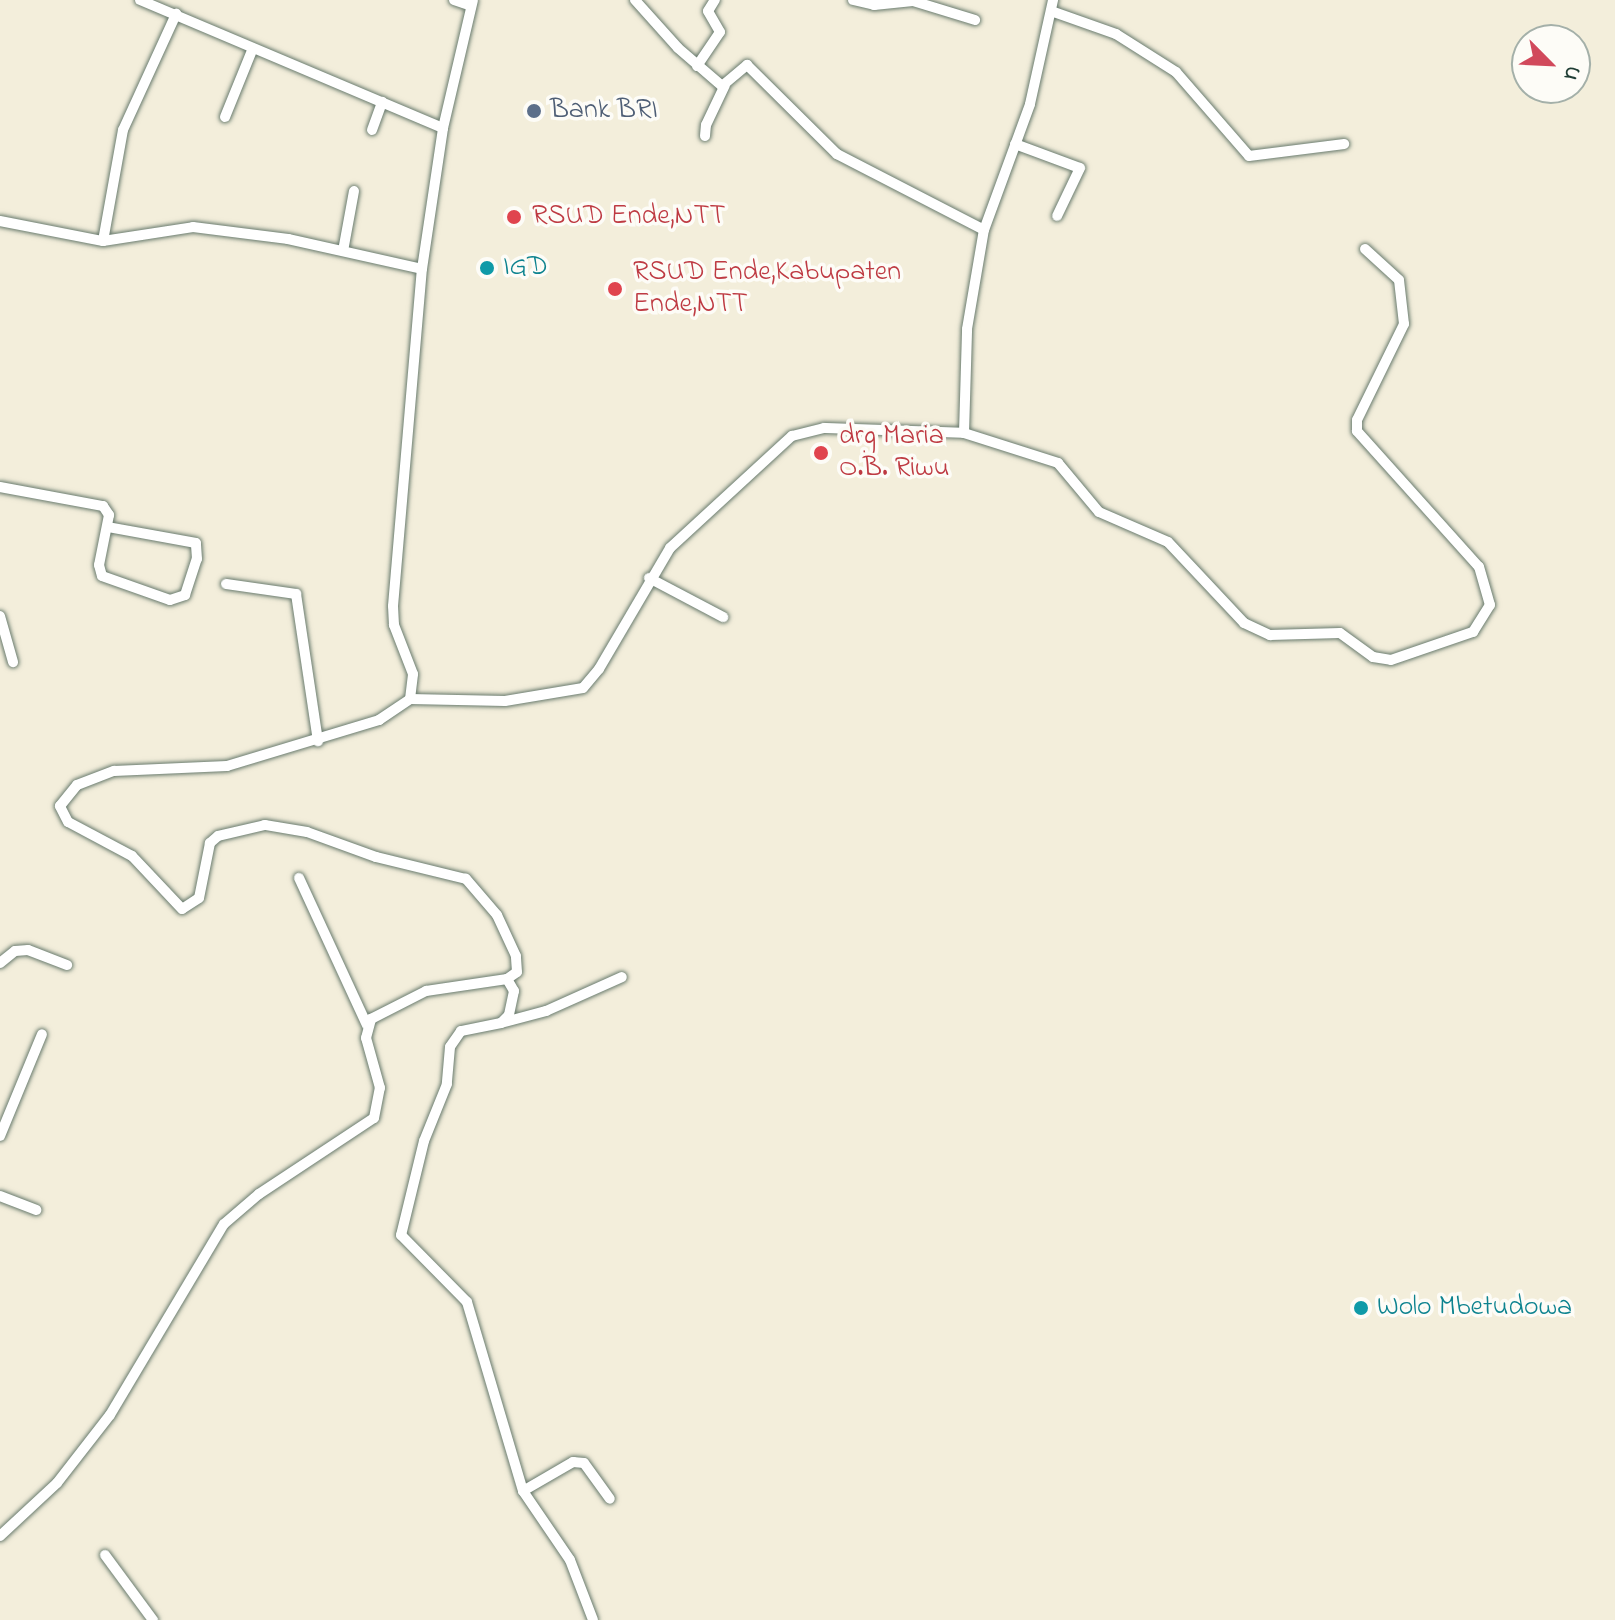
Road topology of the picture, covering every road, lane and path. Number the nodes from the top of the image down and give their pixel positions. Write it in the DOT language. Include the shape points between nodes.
graph roads {
  1 [pos="140,0"];
  2 [pos="454,0"];
  3 [pos="635,0"];
  4 [pos="715,0"];
  5 [pos="853,0"];
  6 [pos="472,3"];
  7 [pos="1052,6"];
  8 [pos="176,14"];
  9 [pos="975,20"];
  10 [pos="253,48"];
  11 [pos="697,66"];
  12 [pos="725,85"];
  13 [pos="382,102"];
  14 [pos="225,117"];
  15 [pos="443,128"];
  16 [pos="372,130"];
  17 [pos="705,136"];
  18 [pos="1015,144"];
  19 [pos="1344,144"];
  20 [pos="354,191"];
  21 [pos="1057,216"];
  22 [pos="0,221"];
  23 [pos="984,230"];
  24 [pos="103,241"];
  25 [pos="1365,249"];
  26 [pos="343,251"];
  27 [pos="422,269"];
  28 [pos="964,433"];
  29 [pos="0,487"];
  30 [pos="108,527"];
  31 [pos="649,578"];
  32 [pos="226,584"];
  33 [pos="0,616"];
  34 [pos="723,617"];
  35 [pos="13,662"];
  36 [pos="410,699"];
  37 [pos="318,741"];
  38 [pos="299,878"];
  39 [pos="0,963"];
  40 [pos="67,965"];
  41 [pos="622,977"];
  42 [pos="507,979"];
  43 [pos="501,1023"];
  44 [pos="367,1025"];
  45 [pos="42,1034"];
  46 [pos="0,1136"];
  47 [pos="0,1196"];
  48 [pos="36,1210"];
  49 [pos="523,1491"];
  50 [pos="610,1499"];
  51 [pos="0,1536"];
  52 [pos="105,1555"];
  53 [pos="153,1620"];
  54 [pos="593,1620"];
  1 -- 8 [label="street"];
  2 -- 6 [label="street"];
  3 -- 11 [label="street"];
  4 -- 11 [label="street" via="708,11 720,32"];
  5 -- 9 [label="street" via="874,5 913,1"];
  6 -- 15 [label="street"];
  7 -- 18 [label="street" via="1042,62"];
  7 -- 19 [label="street" via="1116,34 1176,72 1249,156"];
  8 -- 10 [label="street"];
  8 -- 24 [label="street" via="123,130"];
  10 -- 13 [label="street"];
  10 -- 14 [label="street"];
  11 -- 12 [label="street"];
  12 -- 17 [label="street"];
  12 -- 23 [label="street" via="747,65 837,154"];
  13 -- 15 [label="street"];
  13 -- 16 [label="street"];
  15 -- 27 [label="street"];
  18 -- 21 [label="street" via="1080,168"];
  18 -- 23 [label="street"];
  20 -- 26 [label="street"];
  22 -- 24 [label="street"];
  23 -- 28 [label="street" via="967,329"];
  24 -- 26 [label="street" via="193,227"];
  25 -- 28 [label="street" via="1400,283 1404,324 1359,415 1357,431 1479,567 1490,605 1473,632 1391,660 1373,657 1340,633 1270,635 1244,623 1168,542 1099,512 1058,463"];
  26 -- 27 [label="street"];
  27 -- 36 [label="street" via="393,606 396,633 413,674"];
  28 -- 31 [label="street" via="824,428 792,436 670,548"];
  29 -- 30 [label="street" via="103,506"];
  30 -- 30 [label="street" via="99,565 102,576 170,600 185,595 197,559 196,543"];
  31 -- 34 [label="street"];
  31 -- 36 [label="street" via="583,688 505,701"];
  32 -- 37 [label="street" via="296,594"];
  33 -- 35 [label="street"];
  36 -- 37 [label="street" via="379,720"];
  37 -- 42 [label="street" via="211,768 114,771 68,791 61,815 132,856 182,909 199,898 210,843 218,836 265,825 307,832 376,857 466,879 497,915 512,945 519,965"];
  38 -- 44 [label="street"];
  39 -- 40 [label="street" via="15,951 28,950"];
  41 -- 43 [label="street" via="546,1011"];
  42 -- 43 [label="street" via="514,1002"];
  42 -- 44 [label="street" via="426,991 377,1013"];
  43 -- 49 [label="street" via="461,1031 450,1047 443,1099 400,1222 410,1249 459,1292 475,1317"];
  44 -- 51 [label="street" via="380,1088 374,1118 356,1135 259,1194 224,1224 110,1415 57,1483"];
  45 -- 46 [label="street"];
  47 -- 48 [label="street"];
  49 -- 50 [label="street" via="573,1462 584,1463"];
  49 -- 54 [label="street" via="570,1560"];
  52 -- 53 [label="street"];
}
